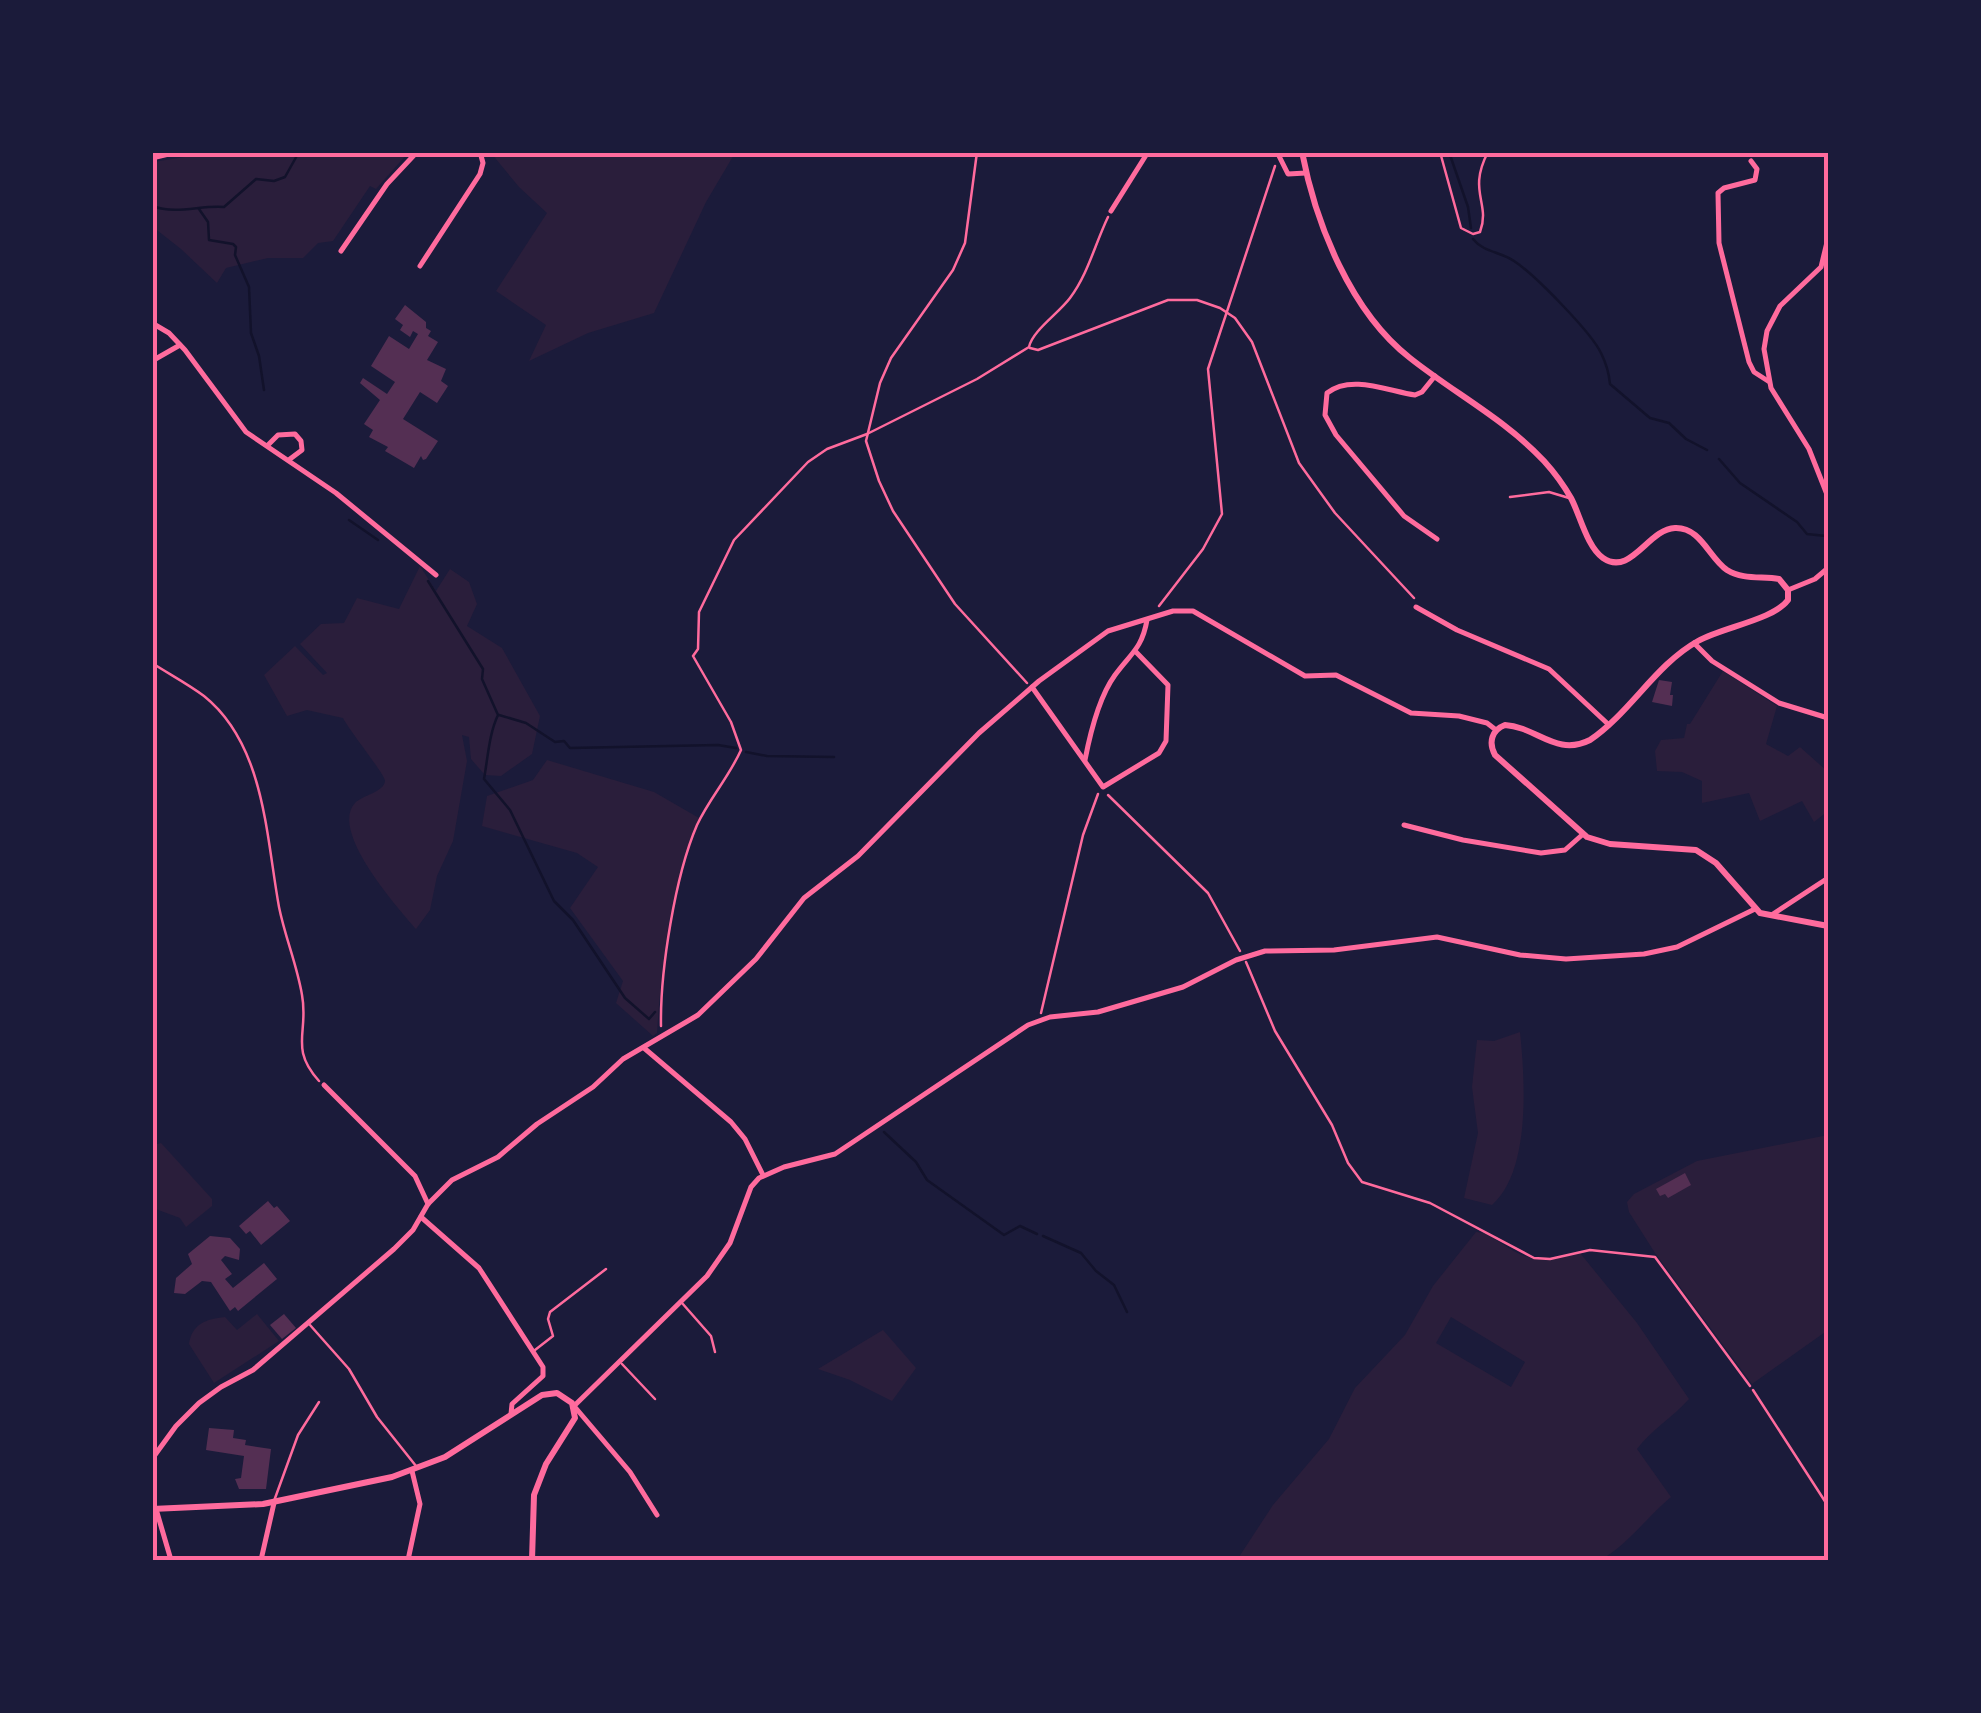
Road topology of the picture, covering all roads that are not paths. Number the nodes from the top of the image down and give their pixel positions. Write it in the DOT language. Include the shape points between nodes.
graph roads {
  1 [pos="177,152"];
  2 [pos="417,152"];
  3 [pos="436,152"];
  4 [pos="448,152"];
  5 [pos="480,152"];
  6 [pos="1148,152"];
  7 [pos="1302,152"];
  8 [pos="1278,155"];
  9 [pos="152,158"];
  10 [pos="1750,161"];
  11 [pos="1306,173"];
  12 [pos="1112,211"];
  13 [pos="1828,238"];
  14 [pos="341,251"];
  15 [pos="420,266"];
  16 [pos="152,323"];
  17 [pos="180,344"];
  18 [pos="152,361"];
  19 [pos="1434,376"];
  20 [pos="1768,381"];
  21 [pos="268,445"];
  22 [pos="290,459"];
  23 [pos="1510,497"];
  24 [pos="1828,497"];
  25 [pos="1570,498"];
  26 [pos="1437,538"];
  27 [pos="1828,568"];
  28 [pos="436,575"];
  29 [pos="1788,590"];
  30 [pos="1416,607"];
  31 [pos="1146,620"];
  32 [pos="1694,643"];
  33 [pos="1136,652"];
  34 [pos="1031,687"];
  35 [pos="1828,718"];
  36 [pos="1609,724"];
  37 [pos="1496,730"];
  38 [pos="1085,760"];
  39 [pos="1404,824"];
  40 [pos="1582,835"];
  41 [pos="1828,878"];
  42 [pos="1755,910"];
  43 [pos="1771,916"];
  44 [pos="1828,926"];
  45 [pos="644,1047"];
  46 [pos="324,1086"];
  47 [pos="763,1175"];
  48 [pos="428,1204"];
  49 [pos="422,1217"];
  50 [pos="606,1269"];
  51 [pos="682,1303"];
  52 [pos="309,1324"];
  53 [pos="533,1352"];
  54 [pos="714,1352"];
  55 [pos="621,1362"];
  56 [pos="1753,1390"];
  57 [pos="655,1399"];
  58 [pos="319,1402"];
  59 [pos="574,1406"];
  60 [pos="511,1417"];
  61 [pos="152,1459"];
  62 [pos="415,1470"];
  63 [pos="274,1502"];
  64 [pos="1828,1506"];
  65 [pos="154,1509"];
  66 [pos="657,1516"];
  67 [pos="171,1560"];
  68 [pos="260,1560"];
  69 [pos="408,1560"];
  70 [pos="532,1560"];
  1 -- 9 [label="street"];
  2 -- 14 [label="street" via="386,184"];
  3 -- 4 [label="street"];
  5 -- 15 [label="street" via="480,174"];
  6 -- 12 [label="street"];
  7 -- 11 [label="street"];
  8 -- 11 [label="street" via="1288,174"];
  10 -- 20 [label="street" via="1758,171 1755,180 1718,193 1718,236 1749,362"];
  11 -- 19 [label="street" via="1336,256 1370,315"];
  13 -- 20 [label="street" via="1820,268 1770,325 1764,348"];
  16 -- 17 [label="street"];
  17 -- 18 [label="street"];
  17 -- 21 [label="street" via="238,424"];
  19 -- 25 [label="street" via="1527,444"];
  19 -- 26 [label="street" via="1414,395 1364,384 1338,386 1324,406 1336,435 1399,511"];
  20 -- 24 [label="street" via="1809,448"];
  21 -- 22 [label="street"];
  21 -- 22 [label="street" via="278,435 295,434 302,450"];
  22 -- 28 [label="street"];
  23 -- 25 [label="lane" via="1551,492"];
  25 -- 29 [label="street" via="1606,560 1624,562 1657,534 1678,528 1696,536 1727,570 1777,578"];
  27 -- 29 [label="street"];
  29 -- 32 [label="street" via="1778,610"];
  30 -- 36 [label="street" via="1549,669"];
  31 -- 33 [label="street"];
  31 -- 34 [label="street" via="1099,636"];
  31 -- 37 [label="street" via="1196,612 1305,676 1336,675 1411,714 1465,717"];
  32 -- 35 [label="street" via="1779,702"];
  32 -- 36 [label="street"];
  33 -- 38 [label="street" via="1114,676"];
  33 -- 38 [label="street" via="1168,685 1165,744 1103,787"];
  34 -- 38 [label="street"];
  34 -- 45 [label="street" via="851,862 804,898 711,1003"];
  36 -- 37 [label="street" via="1570,746 1514,726"];
  37 -- 40 [label="street" via="1495,755"];
  39 -- 40 [label="street" via="1541,853 1566,850"];
  40 -- 42 [label="street" via="1700,852"];
  41 -- 43 [label="street"];
  42 -- 43 [label="street"];
  42 -- 47 [label="street" via="1674,948 1570,960 1437,937 1265,951 1183,987 1098,1012 1040,1020 835,1154"];
  43 -- 44 [label="street"];
  45 -- 47 [label="street" via="731,1122"];
  45 -- 48 [label="street" via="498,1157 454,1178"];
  46 -- 48 [label="street" via="415,1176"];
  47 -- 51 [label="street" via="751,1188 726,1250"];
  48 -- 49 [label="street"];
  49 -- 52 [label="street"];
  49 -- 53 [label="street" via="479,1268"];
  50 -- 53 [label="lane" via="550,1312 552,1336"];
  51 -- 54 [label="lane" via="712,1337"];
  51 -- 55 [label="street"];
  52 -- 61 [label="street" via="254,1370 204,1399"];
  52 -- 62 [label="lane" via="348,1369"];
  53 -- 60 [label="street" via="544,1375 512,1404"];
  55 -- 57 [label="lane"];
  55 -- 59 [label="street"];
  56 -- 64 [label="lane"];
  58 -- 63 [label="lane" via="298,1435"];
  59 -- 60 [label="street" via="562,1394 548,1393"];
  59 -- 66 [label="street"];
  59 -- 70 [label="street" via="574,1421 534,1495"];
  60 -- 62 [label="street"];
  62 -- 63 [label="street"];
  62 -- 69 [label="street" via="420,1504"];
  63 -- 65 [label="street"];
  63 -- 68 [label="street"];
  65 -- 67 [label="street"];
}
